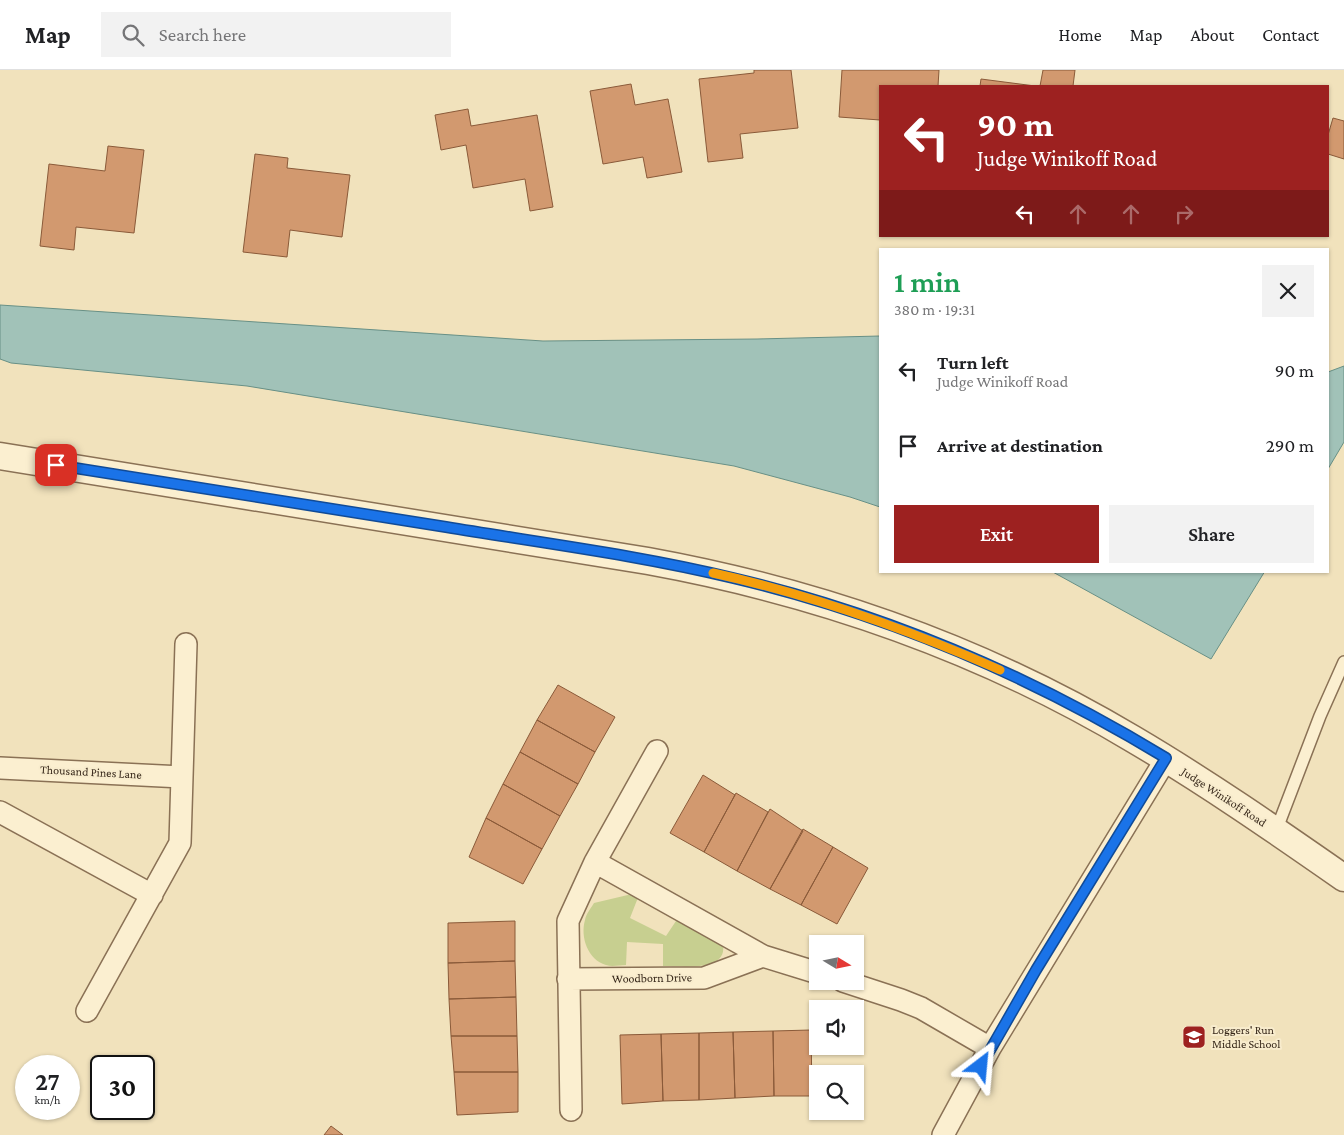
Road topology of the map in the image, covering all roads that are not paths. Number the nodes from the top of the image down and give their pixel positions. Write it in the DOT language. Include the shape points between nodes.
graph roads {
  1 [pos="0,456"];
  2 [pos="186,644"];
  3 [pos="1344,662"];
  4 [pos="657,751"];
  5 [pos="1166,758"];
  6 [pos="0,768"];
  7 [pos="182,777"];
  8 [pos="0,812"];
  9 [pos="1276,831"];
  10 [pos="595,862"];
  11 [pos="1344,878"];
  12 [pos="152,895"];
  13 [pos="763,956"];
  14 [pos="809,970"];
  15 [pos="568,980"];
  16 [pos="864,988"];
  17 [pos="88,1010"];
  18 [pos="990,1048"];
  19 [pos="571,1110"];
  20 [pos="943,1135"];
  1 -- 5 [label="street, Judge Winikoff Road" via="504,536 735,578 815,600 929,639 1033,685"];
  2 -- 7 [label="street"];
  3 -- 9 [label="lane"];
  4 -- 10 [label="street"];
  5 -- 9 [label="street, Judge Winikoff Road"];
  5 -- 18 [label="street"];
  6 -- 7 [label="street, Thousand Pines Lane"];
  7 -- 12 [label="street" via="180,843"];
  8 -- 12 [label="street"];
  9 -- 11 [label="street, Judge Winikoff Road"];
  10 -- 13 [label="street"];
  10 -- 15 [label="street" via="568,921"];
  12 -- 17 [label="street"];
  13 -- 14 [label="street"];
  13 -- 15 [label="street, Woodborn Drive" via="704,978"];
  15 -- 19 [label="street"];
  16 -- 18 [label="street" via="914,1006"];
  18 -- 20 [label="street"];
}
